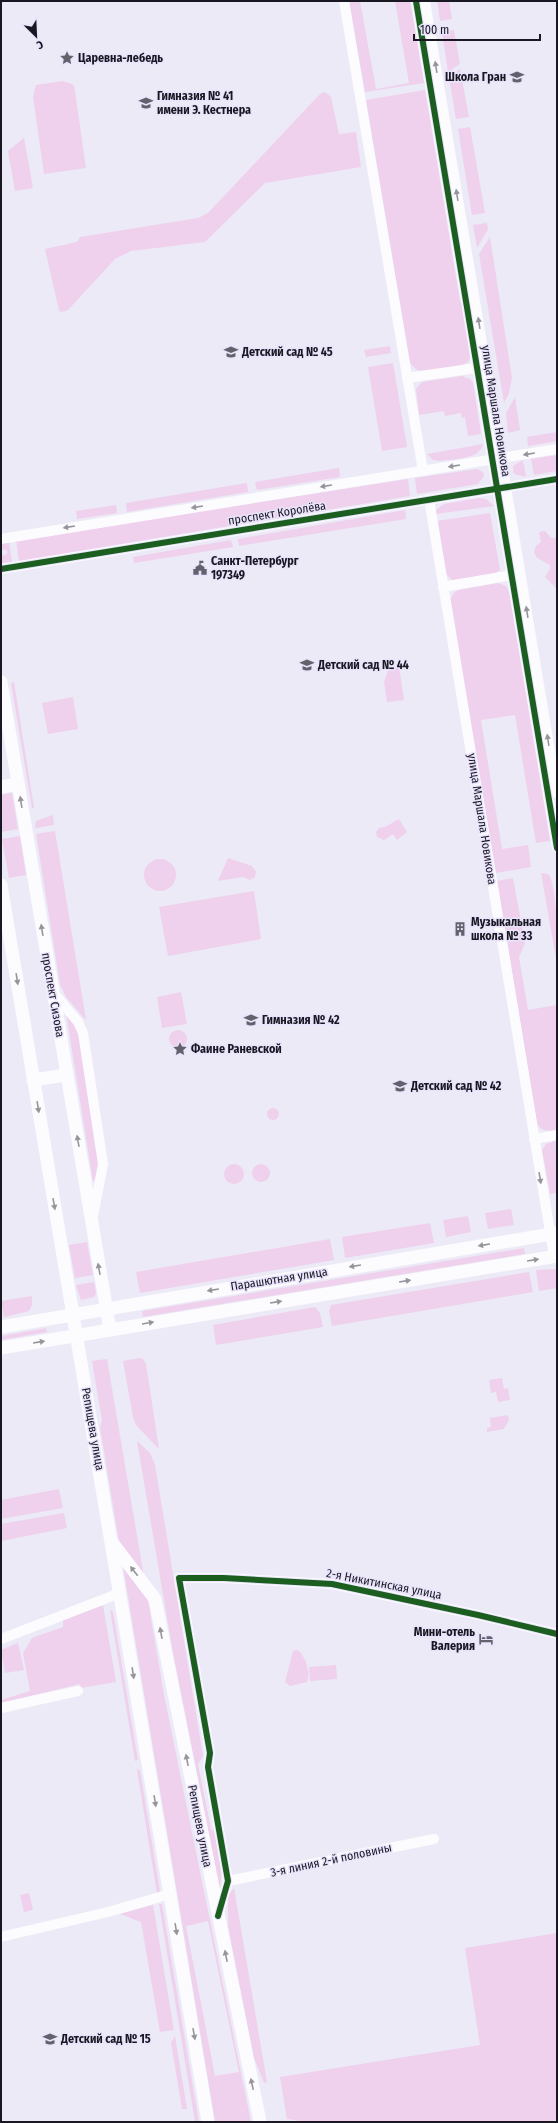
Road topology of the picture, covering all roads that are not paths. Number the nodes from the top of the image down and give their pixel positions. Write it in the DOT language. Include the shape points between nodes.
graph roads {
  1 [pos="344,1"];
  2 [pos="416,1"];
  3 [pos="425,1"];
  4 [pos="482,368"];
  5 [pos="407,378"];
  6 [pos="557,449"];
  7 [pos="497,459"];
  8 [pos="423,471"];
  9 [pos="557,479"];
  10 [pos="502,488"];
  11 [pos="429,499"];
  12 [pos="1,539"];
  13 [pos="1,569"];
  14 [pos="516,575"];
  15 [pos="443,587"];
  16 [pos="1,682"];
  17 [pos="18,784"];
  18 [pos="1,787"];
  19 [pos="557,793"];
  20 [pos="557,846"];
  21 [pos="1,886"];
  22 [pos="52,991"];
  23 [pos="66,1075"];
  24 [pos="33,1080"];
  25 [pos="557,1135"];
  26 [pos="534,1139"];
  27 [pos="91,1222"];
  28 [pos="553,1234"];
  29 [pos="555,1256"];
  30 [pos="106,1308"];
  31 [pos="74,1314"];
  32 [pos="1,1327"];
  33 [pos="110,1330"];
  34 [pos="77,1335"];
  35 [pos="1,1348"];
  36 [pos="112,1544"];
  37 [pos="120,1593"];
  38 [pos="557,1634"];
  39 [pos="1,1639"];
  40 [pos="78,1691"];
  41 [pos="1,1708"];
  42 [pos="434,1839"];
  43 [pos="228,1882"];
  44 [pos="170,1894"];
  45 [pos="218,1916"];
  46 [pos="1,1938"];
  47 [pos="208,2122"];
  48 [pos="260,2122"];
  1 -- 5 [label="street"];
  2 -- 4 [label="street, улица Маршала Новикова"];
  4 -- 3 [label="street, улица Маршала Новикова, one-way"];
  4 -- 5 [label="street, улица Маршала Новикова"];
  4 -- 7 [label="street, улица Маршала Новикова"];
  5 -- 8 [label="street"];
  6 -- 7 [label="street, проспект Королёва, one-way"];
  7 -- 8 [label="street, проспект Королёва, one-way"];
  7 -- 10 [label="street, улица Маршала Новикова"];
  8 -- 12 [label="street, проспект Королёва, one-way"];
  9 -- 10 [label="street, проспект Королёва"];
  10 -- 11 [label="street, проспект Королёва"];
  10 -- 14 [label="street, улица Маршала Новикова"];
  11 -- 13 [label="street, проспект Королёва"];
  11 -- 15 [label="street, улица Маршала Новикова"];
  14 -- 15 [label="street"];
  19 -- 14 [label="street, улица Маршала Новикова, one-way"];
  14 -- 20 [label="street, улица Маршала Новикова"];
  15 -- 26 [label="street, улица Маршала Новикова"];
  16 -- 17 [label="main road, проспект Сизова"];
  17 -- 18 [label="main road"];
  22 -- 17 [label="main road, проспект Сизова, one-way"];
  21 -- 24 [label="main road, one-way"];
  22 -- 23 [label="main road, проспект Сизова"];
  22 -- 27 [label="street" via="78,1022 83,1033 103,1164"];
  23 -- 24 [label="main road"];
  27 -- 23 [label="main road, проспект Сизова, one-way"];
  24 -- 31 [label="main road, one-way"];
  25 -- 26 [label="street"];
  26 -- 28 [label="street, улица Маршала Новикова, one-way"];
  30 -- 27 [label="main road, проспект Сизова, one-way"];
  28 -- 29 [label="street, улица Маршала Новикова"];
  28 -- 30 [label="main road, Парашютная улица, one-way"];
  33 -- 29 [label="main road, Парашютная улица, one-way"];
  30 -- 31 [label="main road, Парашютная улица"];
  30 -- 33 [label="main road"];
  31 -- 32 [label="main road, Парашютная улица"];
  31 -- 34 [label="main road, Репищева улица"];
  33 -- 34 [label="main road, Парашютная улица"];
  35 -- 34 [label="main road, Парашютная улица, one-way"];
  34 -- 36 [label="main road, Репищева улица"];
  36 -- 37 [label="main road, Репищева улица"];
  45 -- 36 [label="main road, Репищева улица, one-way" via="155,1599"];
  37 -- 39 [label="street"];
  37 -- 44 [label="main road, Репищева улица, one-way"];
  38 -- 43 [label="street, 2-я Никитинская улица" via="332,1584 179,1578 210,1753 208,1767"];
  40 -- 41 [label="street"];
  42 -- 43 [label="street, 3-я линия 2-й половины"];
  43 -- 45 [label="street"];
  44 -- 46 [label="street"];
  44 -- 47 [label="main road, Репищева улица, one-way"];
  48 -- 45 [label="main road, Репищева улица, one-way"];
}
